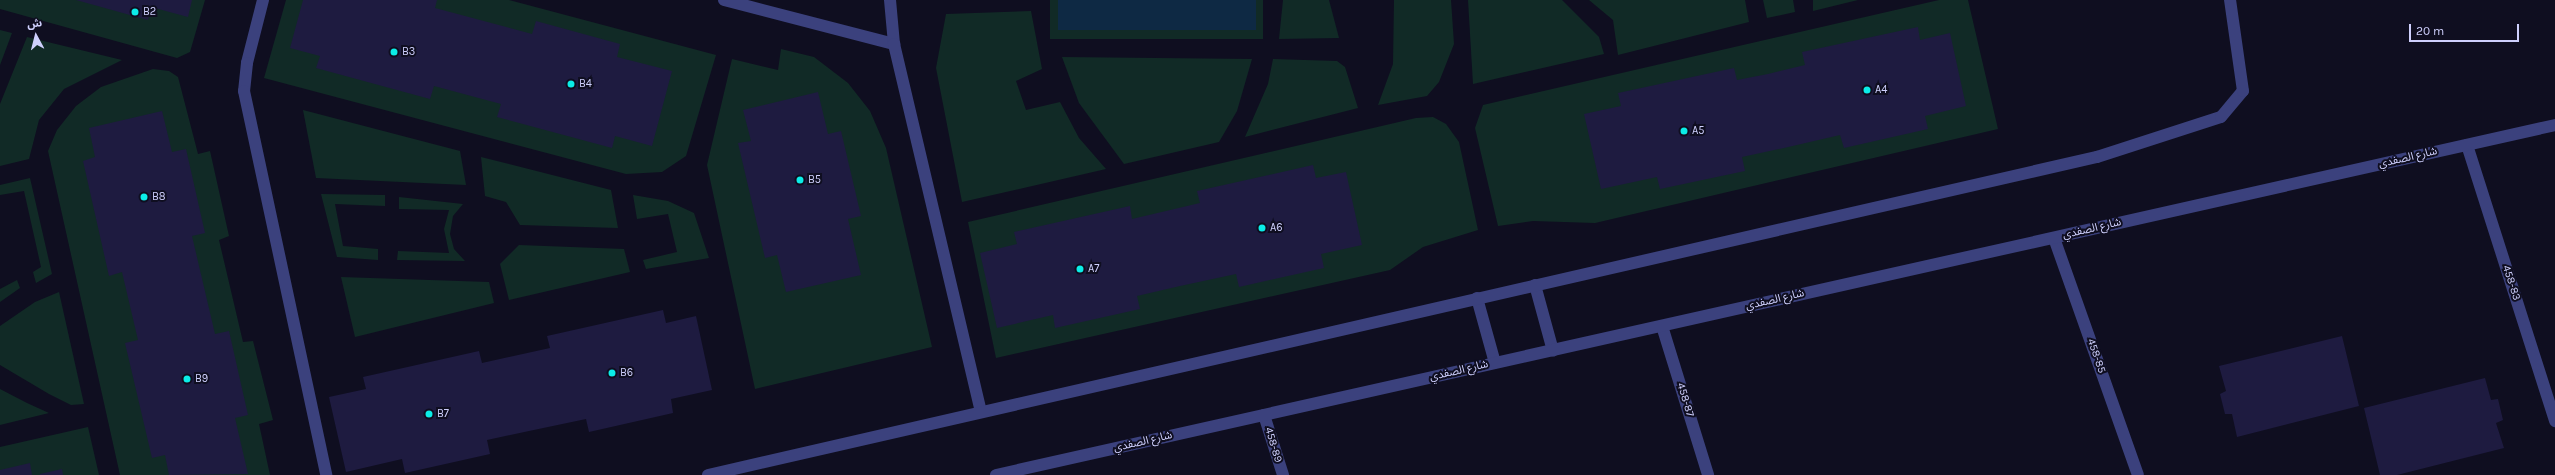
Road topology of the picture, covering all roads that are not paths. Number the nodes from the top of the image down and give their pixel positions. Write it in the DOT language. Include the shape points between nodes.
graph roads {
  1 [pos="263,0"];
  2 [pos="724,0"];
  3 [pos="890,0"];
  4 [pos="2230,0"];
  5 [pos="894,44"];
  6 [pos="2555,126"];
  7 [pos="2467,145"];
  8 [pos="2054,238"];
  9 [pos="1534,285"];
  10 [pos="1477,298"];
  11 [pos="1662,326"];
  12 [pos="1553,351"];
  13 [pos="1495,363"];
  14 [pos="981,411"];
  15 [pos="1264,415"];
  16 [pos="2555,421"];
  17 [pos="326,475"];
  18 [pos="708,475"];
  19 [pos="996,475"];
  20 [pos="1282,475"];
  21 [pos="1708,475"];
  22 [pos="2138,475"];
  1 -- 17 [label="street" via="247,63 244,91"];
  2 -- 5 [label="street"];
  3 -- 5 [label="street"];
  4 -- 9 [label="street" via="2244,91 2222,117 2097,157"];
  5 -- 14 [label="street"];
  6 -- 7 [label="street, شارع الصفدي"];
  7 -- 8 [label="street, شارع الصفدي"];
  7 -- 16 [label="street, 458-83"];
  8 -- 11 [label="street, شارع الصفدي"];
  8 -- 22 [label="street, 458-85"];
  9 -- 10 [label="street"];
  9 -- 12 [label="street"];
  10 -- 13 [label="street"];
  10 -- 14 [label="street"];
  11 -- 12 [label="street, شارع الصفدي"];
  11 -- 21 [label="street, 458-87"];
  12 -- 13 [label="street, شارع الصفدي"];
  13 -- 15 [label="street, شارع الصفدي"];
  14 -- 18 [label="street"];
  15 -- 19 [label="street, شارع الصفدي"];
  15 -- 20 [label="street, 458-89"];
}
